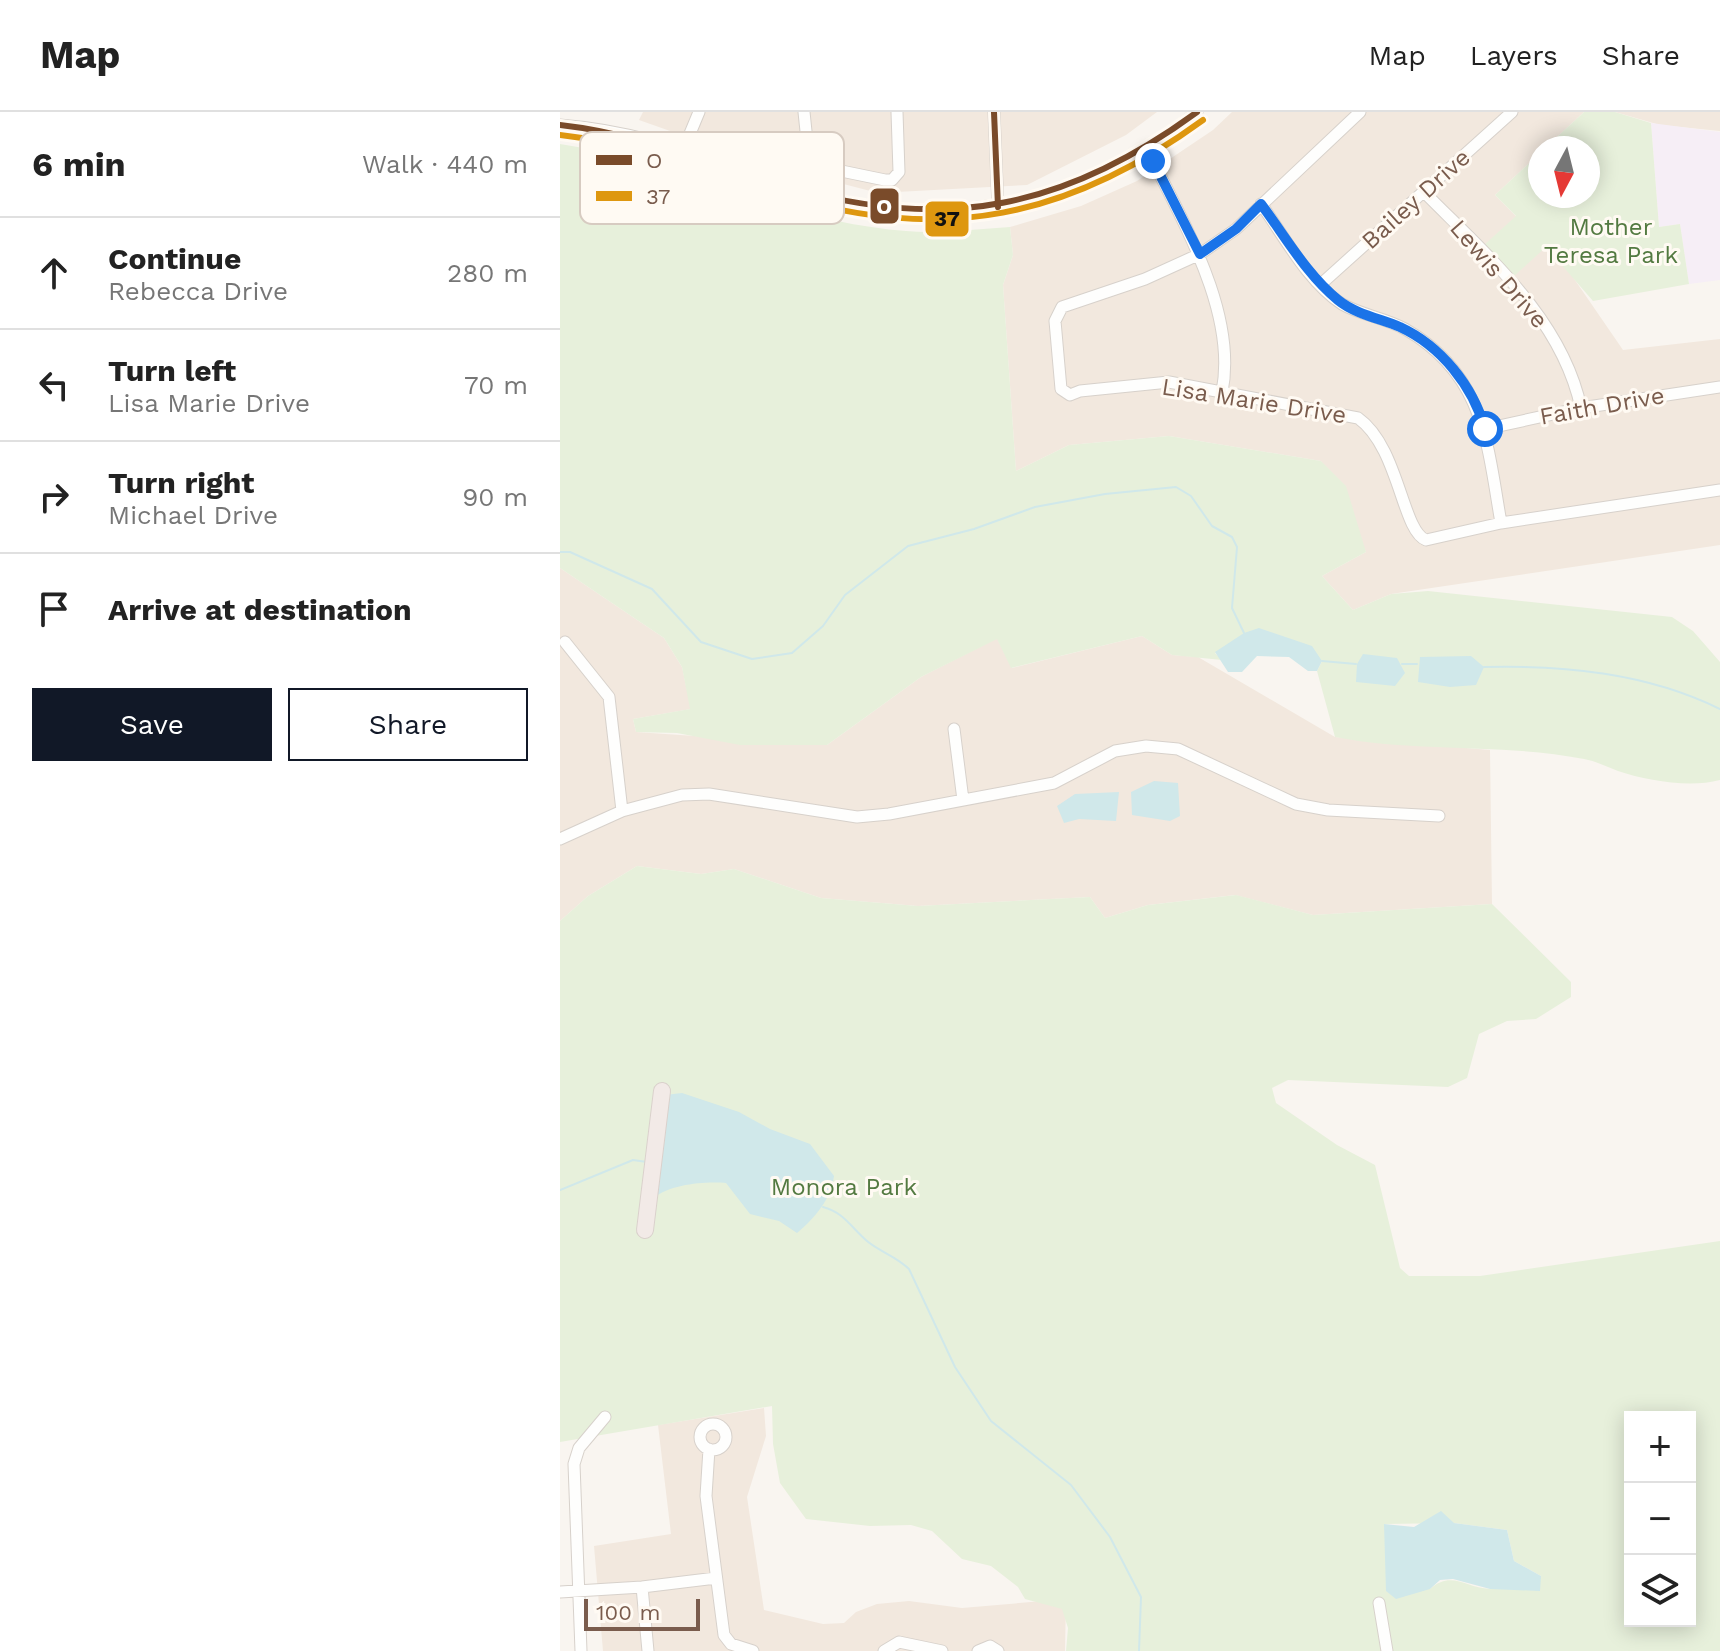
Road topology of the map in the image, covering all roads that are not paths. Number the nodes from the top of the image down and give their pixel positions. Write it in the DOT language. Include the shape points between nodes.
graph roads {
  1 [pos="699,112"];
  2 [pos="804,112"];
  3 [pos="897,112"];
  4 [pos="994,112"];
  5 [pos="1197,112"];
  6 [pos="1360,112"];
  7 [pos="1512,112"];
  8 [pos="560,125"];
  9 [pos="615,132"];
  10 [pos="691,132"];
  11 [pos="806,132"];
  12 [pos="1147,149"];
  13 [pos="844,172"];
  14 [pos="1424,192"];
  15 [pos="844,202"];
  16 [pos="1261,204"];
  17 [pos="998,207"];
  18 [pos="1200,254"];
  19 [pos="1320,285"];
  20 [pos="1720,387"];
  21 [pos="1222,392"];
  22 [pos="1581,408"];
  23 [pos="1485,429"];
  24 [pos="1720,490"];
  25 [pos="1501,523"];
  26 [pos="565,642"];
  27 [pos="954,729"];
  28 [pos="963,800"];
  29 [pos="622,811"];
  30 [pos="1439,816"];
  31 [pos="560,839"];
  32 [pos="662,1091"];
  33 [pos="645,1230"];
  34 [pos="605,1417"];
  35 [pos="709,1449"];
  36 [pos="716,1578"];
  37 [pos="642,1587"];
  38 [pos="578,1589"];
  39 [pos="560,1592"];
  40 [pos="1379,1603"];
  41 [pos="581,1651"];
  42 [pos="648,1651"];
  43 [pos="753,1651"];
  44 [pos="884,1651"];
  45 [pos="942,1651"];
  46 [pos="978,1651"];
  47 [pos="998,1651"];
  48 [pos="1387,1651"];
  1 -- 10 [label="street"];
  2 -- 11 [label="street"];
  3 -- 13 [label="street" via="899,172 892,180"];
  4 -- 17 [label="street"];
  5 -- 12 [label="street"];
  6 -- 16 [label="street, Lisa Marie Drive"];
  7 -- 14 [label="street, Bailey Drive"];
  8 -- 9 [label="street"];
  12 -- 17 [label="street" via="1088,181"];
  12 -- 18 [label="street"];
  14 -- 19 [label="street, Bailey Drive"];
  14 -- 22 [label="street, Lewis Drive" via="1538,315 1574,374"];
  15 -- 17 [label="street" via="897,210"];
  16 -- 18 [label="street, Lisa Marie Drive"];
  16 -- 19 [label="street"];
  18 -- 21 [label="street" via="1226,349"];
  18 -- 21 [label="street, Lisa Marie Drive" via="1062,307 1055,321 1058,385 1070,395 1169,382"];
  19 -- 23 [label="street" via="1342,304 1404,329 1445,357 1474,399"];
  20 -- 22 [label="street, Faith Drive"];
  21 -- 25 [label="street, Lisa Marie Drive" via="1344,413 1372,428 1394,467 1412,528 1422,539"];
  22 -- 23 [label="street, Faith Drive"];
  23 -- 25 [label="street"];
  24 -- 25 [label="street, Lisa Marie Drive"];
  26 -- 29 [label="street" via="609,697"];
  27 -- 28 [label="street"];
  28 -- 29 [label="street" via="857,817 693,794"];
  28 -- 30 [label="street" via="1054,783 1115,751 1146,746 1178,749 1296,804"];
  29 -- 31 [label="street"];
  32 -- 33 [label="highway"];
  34 -- 38 [label="street" via="579,1448 574,1464"];
  35 -- 36 [label="street" via="706,1496"];
  36 -- 37 [label="street"];
  36 -- 43 [label="street" via="725,1638"];
  37 -- 38 [label="street"];
  37 -- 42 [label="street"];
  38 -- 39 [label="street"];
  38 -- 41 [label="street"];
  40 -- 48 [label="street"];
  44 -- 45 [label="street" via="899,1642"];
  46 -- 47 [label="street" via="990,1646"];
}
